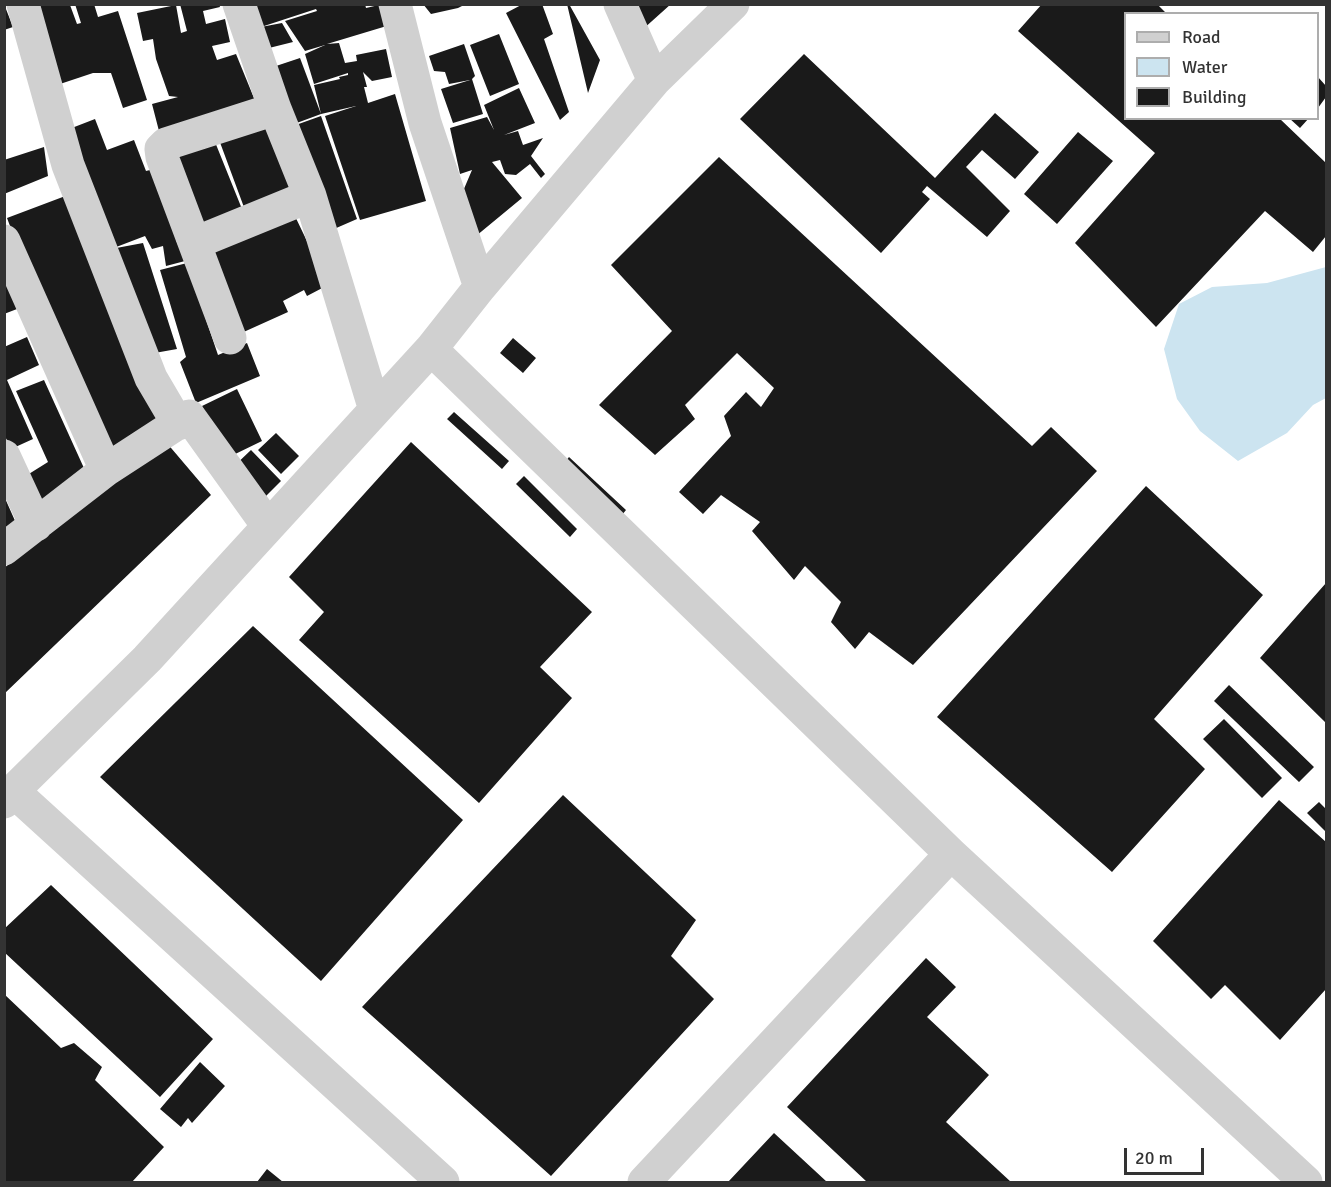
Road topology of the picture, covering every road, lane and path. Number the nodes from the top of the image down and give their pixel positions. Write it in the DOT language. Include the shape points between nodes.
graph roads {
  1 [pos="23,4"];
  2 [pos="239,4"];
  3 [pos="395,4"];
  4 [pos="620,4"];
  5 [pos="733,4"];
  6 [pos="654,81"];
  7 [pos="275,109"];
  8 [pos="310,196"];
  9 [pos="4,241"];
  10 [pos="195,243"];
  11 [pos="480,287"];
  12 [pos="230,338"];
  13 [pos="431,349"];
  14 [pos="375,410"];
  15 [pos="178,424"];
  16 [pos="4,456"];
  17 [pos="106,470"];
  18 [pos="36,525"];
  19 [pos="268,526"];
  20 [pos="4,549"];
  21 [pos="9,797"];
  22 [pos="951,854"];
  23 [pos="443,1182"];
  24 [pos="644,1182"];
  25 [pos="1306,1182"];
  1 -- 15 [label="street" via="69,165 151,378"];
  2 -- 7 [label="street"];
  3 -- 11 [label="street" via="425,123"];
  4 -- 6 [label="street"];
  5 -- 6 [label="street"];
  6 -- 11 [label="street"];
  7 -- 8 [label="street"];
  7 -- 10 [label="street" via="166,144 161,149"];
  8 -- 10 [label="street"];
  8 -- 14 [label="street"];
  9 -- 17 [label="street"];
  10 -- 12 [label="street"];
  11 -- 13 [label="street"];
  13 -- 14 [label="street"];
  13 -- 22 [label="street"];
  14 -- 19 [label="street"];
  15 -- 17 [label="street"];
  15 -- 19 [label="street" via="189,416"];
  16 -- 18 [label="street"];
  17 -- 18 [label="street"];
  18 -- 20 [label="street"];
  19 -- 21 [label="street" via="147,659"];
  21 -- 23 [label="street"];
  22 -- 24 [label="street"];
  22 -- 25 [label="street"];
}
